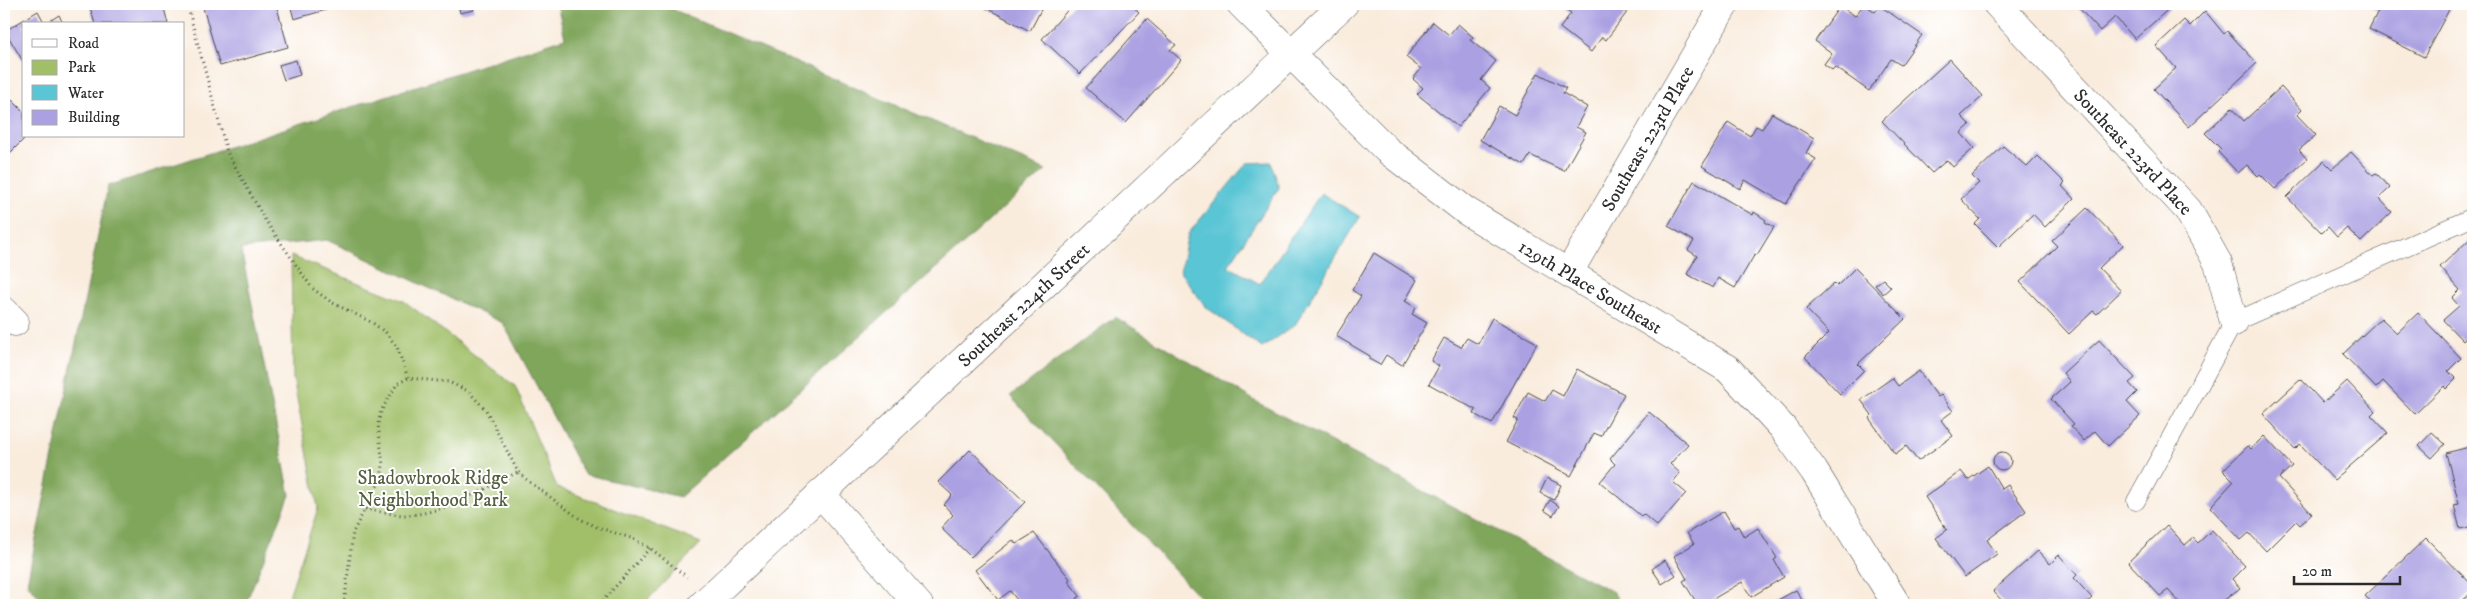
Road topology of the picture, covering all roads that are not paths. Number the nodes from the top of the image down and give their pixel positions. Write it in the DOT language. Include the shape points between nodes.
graph roads {
  1 [pos="1241,4"];
  2 [pos="1344,4"];
  3 [pos="1725,4"];
  4 [pos="1997,4"];
  5 [pos="1292,52"];
  6 [pos="2471,218"];
  7 [pos="1569,272"];
  8 [pos="2234,322"];
  9 [pos="820,493"];
  10 [pos="2136,501"];
  11 [pos="705,602"];
  12 [pos="919,605"];
  13 [pos="1897,605"];
  1 -- 5 [label="street, 129th Place Southeast"];
  2 -- 5 [label="street, Southeast 224th Street"];
  3 -- 7 [label="street, Southeast 223rd Place"];
  4 -- 8 [label="street, Southeast 223rd Place" via="2188,210 2218,262"];
  5 -- 7 [label="street, 129th Place Southeast" via="1386,150 1466,211"];
  5 -- 9 [label="street, Southeast 224th Street"];
  6 -- 8 [label="lane"];
  7 -- 13 [label="street, 129th Place Southeast" via="1728,369 1783,428 1814,471"];
  8 -- 10 [label="lane"];
  9 -- 11 [label="street, Southeast 224th Street"];
  9 -- 12 [label="street"];
}
